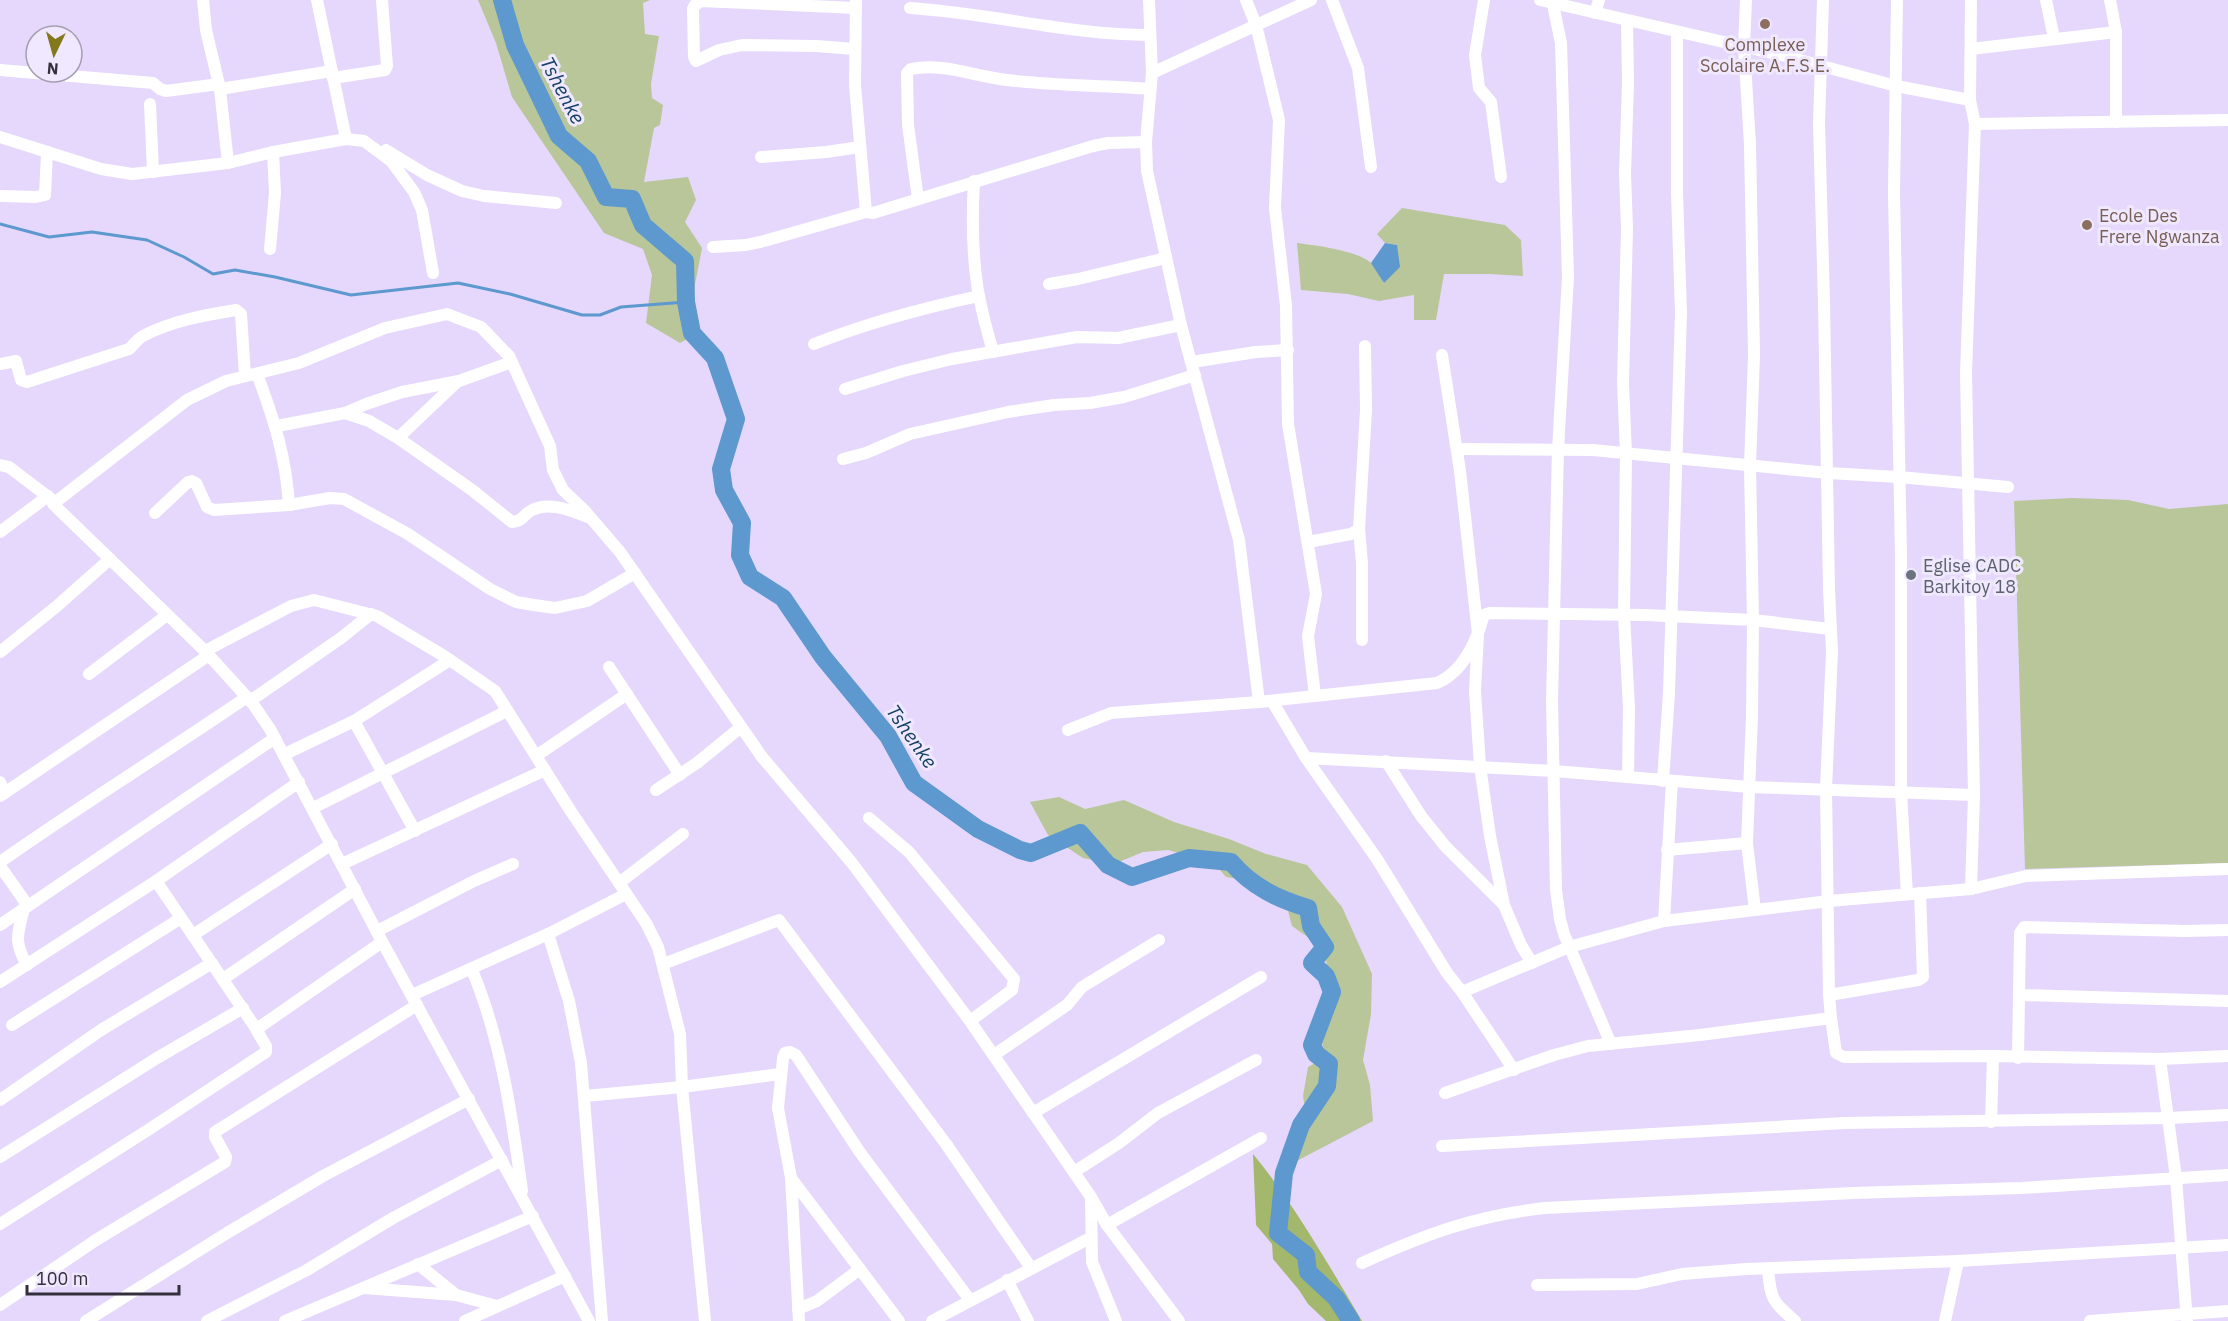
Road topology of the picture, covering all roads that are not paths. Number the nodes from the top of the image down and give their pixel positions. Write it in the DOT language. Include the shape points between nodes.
graph roads {
  1 [pos="203,0"];
  2 [pos="317,0"];
  3 [pos="382,0"];
  4 [pos="1149,0"];
  5 [pos="1246,0"];
  6 [pos="1311,0"];
  7 [pos="1332,0"];
  8 [pos="1484,0"];
  9 [pos="1540,0"];
  10 [pos="1599,0"];
  11 [pos="1746,0"];
  12 [pos="1823,0"];
  13 [pos="1898,0"];
  14 [pos="1971,0"];
  15 [pos="2046,0"];
  16 [pos="2110,0"];
  17 [pos="1552,2"];
  18 [pos="856,4"];
  19 [pos="910,8"];
  20 [pos="1595,14"];
  21 [pos="1627,21"];
  22 [pos="1256,25"];
  23 [pos="2116,32"];
  24 [pos="1677,33"];
  25 [pos="1150,35"];
  26 [pos="2054,38"];
  27 [pos="1744,47"];
  28 [pos="855,49"];
  29 [pos="1971,49"];
  30 [pos="1821,66"];
  31 [pos="0,70"];
  32 [pos="1152,73"];
  33 [pos="332,74"];
  34 [pos="219,86"];
  35 [pos="1896,86"];
  36 [pos="1150,89"];
  37 [pos="1970,100"];
  38 [pos="150,104"];
  39 [pos="2228,120"];
  40 [pos="2116,122"];
  41 [pos="1975,124"];
  42 [pos="0,137"];
  43 [pos="346,139"];
  44 [pos="364,141"];
  45 [pos="1146,142"];
  46 [pos="860,147"];
  47 [pos="47,152"];
  48 [pos="273,152"];
  49 [pos="761,157"];
  50 [pos="228,163"];
  51 [pos="1371,167"];
  52 [pos="153,172"];
  53 [pos="1501,177"];
  54 [pos="974,182"];
  55 [pos="0,196"];
  56 [pos="918,199"];
  57 [pos="556,203"];
  58 [pos="866,212"];
  59 [pos="713,247"];
  60 [pos="270,249"];
  61 [pos="1167,258"];
  62 [pos="433,273"];
  63 [pos="1049,284"];
  64 [pos="980,296"];
  65 [pos="1181,325"];
  66 [pos="814,344"];
  67 [pos="1365,346"];
  68 [pos="1288,350"];
  69 [pos="993,352"];
  70 [pos="1442,355"];
  71 [pos="512,362"];
  72 [pos="0,364"];
  73 [pos="1194,368"];
  74 [pos="251,375"];
  75 [pos="459,381"];
  76 [pos="844,389"];
  77 [pos="345,413"];
  78 [pos="277,426"];
  79 [pos="398,438"];
  80 [pos="1457,449"];
  81 [pos="1558,449"];
  82 [pos="1626,454"];
  83 [pos="1675,457"];
  84 [pos="843,459"];
  85 [pos="0,465"];
  86 [pos="1750,465"];
  87 [pos="1828,473"];
  88 [pos="1899,477"];
  89 [pos="1967,483"];
  90 [pos="2008,487"];
  91 [pos="52,499"];
  92 [pos="289,505"];
  93 [pos="155,513"];
  94 [pos="591,519"];
  95 [pos="1359,529"];
  96 [pos="0,532"];
  97 [pos="1308,542"];
  98 [pos="110,559"];
  99 [pos="635,573"];
  100 [pos="1555,613"];
  101 [pos="371,614"];
  102 [pos="167,615"];
  103 [pos="1624,615"];
  104 [pos="1671,616"];
  105 [pos="1753,620"];
  106 [pos="1830,628"];
  107 [pos="1478,634"];
  108 [pos="1362,640"];
  109 [pos="0,652"];
  110 [pos="207,653"];
  111 [pos="450,660"];
  112 [pos="609,667"];
  113 [pos="89,674"];
  114 [pos="627,694"];
  115 [pos="1315,696"];
  116 [pos="248,699"];
  117 [pos="1272,701"];
  118 [pos="1259,702"];
  119 [pos="507,711"];
  120 [pos="354,721"];
  121 [pos="741,727"];
  122 [pos="1068,730"];
  123 [pos="275,738"];
  124 [pos="285,754"];
  125 [pos="536,756"];
  126 [pos="1306,758"];
  127 [pos="1386,761"];
  128 [pos="1480,766"];
  129 [pos="544,770"];
  130 [pos="1554,771"];
  131 [pos="383,773"];
  132 [pos="680,775"];
  133 [pos="1628,777"];
  134 [pos="1667,781"];
  135 [pos="299,782"];
  136 [pos="1749,787"];
  137 [pos="1826,789"];
  138 [pos="656,790"];
  139 [pos="2,791"];
  140 [pos="1901,793"];
  141 [pos="1974,795"];
  142 [pos="313,807"];
  143 [pos="869,818"];
  144 [pos="415,831"];
  145 [pos="682,834"];
  146 [pos="1747,843"];
  147 [pos="332,844"];
  148 [pos="1667,850"];
  149 [pos="0,864"];
  150 [pos="342,864"];
  151 [pos="513,864"];
  152 [pos="2228,869"];
  153 [pos="156,881"];
  154 [pos="355,889"];
  155 [pos="623,889"];
  156 [pos="1971,889"];
  157 [pos="1914,893"];
  158 [pos="1828,901"];
  159 [pos="1504,905"];
  160 [pos="26,907"];
  161 [pos="1755,910"];
  162 [pos="181,918"];
  163 [pos="1664,921"];
  164 [pos="0,925"];
  165 [pos="2228,930"];
  166 [pos="548,934"];
  167 [pos="193,935"];
  168 [pos="380,936"];
  169 [pos="1159,940"];
  170 [pos="1569,947"];
  171 [pos="212,963"];
  172 [pos="1532,963"];
  173 [pos="663,964"];
  174 [pos="27,965"];
  175 [pos="472,970"];
  176 [pos="1261,977"];
  177 [pos="223,979"];
  178 [pos="0,982"];
  179 [pos="1462,992"];
  180 [pos="1829,995"];
  181 [pos="2019,995"];
  182 [pos="414,1000"];
  183 [pos="2228,1001"];
  184 [pos="243,1008"];
  185 [pos="1831,1018"];
  186 [pos="970,1021"];
  187 [pos="12,1025"];
  188 [pos="257,1029"];
  189 [pos="1611,1044"];
  190 [pos="994,1055"];
  191 [pos="1993,1056"];
  192 [pos="2228,1056"];
  193 [pos="2018,1058"];
  194 [pos="2160,1059"];
  195 [pos="1256,1060"];
  196 [pos="1514,1070"];
  197 [pos="780,1074"];
  198 [pos="682,1087"];
  199 [pos="1445,1093"];
  200 [pos="585,1096"];
  201 [pos="469,1099"];
  202 [pos="0,1100"];
  203 [pos="1033,1113"];
  204 [pos="2228,1115"];
  205 [pos="2169,1118"];
  206 [pos="1991,1122"];
  207 [pos="1261,1138"];
  208 [pos="1442,1146"];
  209 [pos="0,1157"];
  210 [pos="502,1160"];
  211 [pos="1074,1172"];
  212 [pos="2228,1175"];
  213 [pos="791,1178"];
  214 [pos="2176,1178"];
  215 [pos="1091,1197"];
  216 [pos="523,1198"];
  217 [pos="533,1216"];
  218 [pos="0,1224"];
  219 [pos="1107,1225"];
  220 [pos="1090,1238"];
  221 [pos="2228,1245"];
  222 [pos="2181,1248"];
  223 [pos="1958,1261"];
  224 [pos="1362,1263"];
  225 [pos="418,1264"];
  226 [pos="1031,1268"];
  227 [pos="860,1269"];
  228 [pos="1768,1270"];
  229 [pos="565,1276"];
  230 [pos="1007,1280"];
  231 [pos="1537,1285"];
  232 [pos="363,1287"];
  233 [pos="456,1295"];
  234 [pos="970,1300"];
  235 [pos="1,1302"];
  236 [pos="497,1306"];
  237 [pos="2228,1311"];
  238 [pos="798,1315"];
  239 [pos="947,1317"];
  240 [pos="2186,1317"];
  241 [pos="86,1321"];
  242 [pos="207,1321"];
  243 [pos="285,1321"];
  244 [pos="465,1321"];
  245 [pos="589,1321"];
  246 [pos="602,1321"];
  247 [pos="705,1321"];
  248 [pos="899,1321"];
  249 [pos="932,1321"];
  250 [pos="1028,1321"];
  251 [pos="1116,1321"];
  252 [pos="1179,1321"];
  253 [pos="1795,1321"];
  254 [pos="1945,1321"];
  255 [pos="2090,1321"];
  1 -- 34 [label="street"];
  2 -- 33 [label="street"];
  3 -- 33 [label="street" via="385,70"];
  4 -- 25 [label="street"];
  5 -- 22 [label="street"];
  6 -- 22 [label="street"];
  7 -- 51 [label="street" via="1358,68"];
  8 -- 53 [label="street" via="1475,55 1479,88 1491,102"];
  9 -- 17 [label="street"];
  10 -- 20 [label="street"];
  11 -- 27 [label="street"];
  12 -- 30 [label="street"];
  13 -- 35 [label="street"];
  14 -- 29 [label="street"];
  15 -- 26 [label="street"];
  16 -- 23 [label="street"];
  17 -- 20 [label="street"];
  17 -- 81 [label="street" via="1561,44 1568,277"];
  18 -- 28 [label="street"];
  18 -- 28 [label="street" via="701,1 693,9 696,61 718,50 742,45"];
  19 -- 25 [label="street" via="1095,33"];
  20 -- 21 [label="street"];
  21 -- 24 [label="street"];
  21 -- 82 [label="street" via="1623,383"];
  22 -- 32 [label="street"];
  22 -- 68 [label="street" via="1279,120 1275,208"];
  23 -- 26 [label="street"];
  23 -- 40 [label="street"];
  24 -- 27 [label="street"];
  24 -- 83 [label="street" via="1681,313"];
  25 -- 32 [label="street"];
  26 -- 29 [label="street"];
  27 -- 30 [label="street"];
  27 -- 86 [label="street" via="1754,355"];
  28 -- 46 [label="street"];
  29 -- 37 [label="street"];
  30 -- 35 [label="street"];
  30 -- 87 [label="street"];
  31 -- 34 [label="street" via="153,83 166,91"];
  32 -- 36 [label="street"];
  33 -- 34 [label="street"];
  33 -- 43 [label="street"];
  34 -- 50 [label="street"];
  35 -- 37 [label="street"];
  35 -- 88 [label="street"];
  36 -- 45 [label="street"];
  36 -- 56 [label="street" via="1028,82 958,70 911,69 908,125"];
  37 -- 41 [label="street"];
  38 -- 52 [label="street"];
  39 -- 40 [label="street"];
  40 -- 41 [label="street"];
  41 -- 89 [label="street" via="1966,372"];
  42 -- 47 [label="street"];
  43 -- 44 [label="street"];
  43 -- 48 [label="street"];
  44 -- 57 [label="street" via="462,191"];
  44 -- 62 [label="street" via="392,161 414,192 422,210"];
  45 -- 54 [label="street" via="1093,146"];
  45 -- 61 [label="street" via="1147,171"];
  46 -- 49 [label="street"];
  46 -- 58 [label="street"];
  47 -- 52 [label="street" via="101,169 132,174"];
  47 -- 55 [label="street" via="45,195"];
  48 -- 50 [label="street"];
  48 -- 60 [label="street"];
  50 -- 52 [label="street"];
  54 -- 56 [label="street"];
  54 -- 64 [label="street" via="972,224"];
  56 -- 58 [label="street"];
  58 -- 59 [label="street" via="755,243"];
  61 -- 63 [label="street"];
  61 -- 65 [label="street"];
  64 -- 66 [label="street" via="925,308"];
  64 -- 69 [label="street"];
  65 -- 69 [label="street" via="1118,338 1077,337"];
  65 -- 73 [label="street"];
  67 -- 95 [label="street" via="1366,410"];
  68 -- 73 [label="street" via="1256,352"];
  68 -- 97 [label="street" via="1288,424"];
  69 -- 76 [label="street" via="903,371"];
  70 -- 80 [label="street"];
  71 -- 74 [label="street" via="481,327 447,314 385,328 299,363"];
  71 -- 75 [label="street"];
  71 -- 94 [label="street" via="550,446 553,470 563,490"];
  72 -- 74 [label="street" via="16,361 21,380 27,382 129,349 141,337 176,323 236,310 241,314"];
  73 -- 84 [label="street" via="1124,397 1008,412 910,434"];
  73 -- 118 [label="street" via="1239,540"];
  74 -- 78 [label="street"];
  74 -- 91 [label="street" via="226,381 187,400"];
  75 -- 77 [label="street" via="402,392"];
  75 -- 79 [label="street"];
  77 -- 78 [label="street"];
  77 -- 79 [label="street" via="369,421"];
  78 -- 92 [label="street"];
  79 -- 94 [label="street" via="509,520 516,522 533,509 547,506 568,509"];
  80 -- 81 [label="street"];
  80 -- 107 [label="street"];
  81 -- 82 [label="street"];
  81 -- 100 [label="street"];
  82 -- 83 [label="street"];
  82 -- 103 [label="street"];
  83 -- 86 [label="street"];
  83 -- 104 [label="street"];
  85 -- 91 [label="street" via="9,467"];
  86 -- 87 [label="street"];
  86 -- 105 [label="street"];
  87 -- 88 [label="street"];
  87 -- 106 [label="street"];
  88 -- 89 [label="street"];
  88 -- 140 [label="street"];
  89 -- 90 [label="street"];
  89 -- 141 [label="street"];
  91 -- 96 [label="street"];
  91 -- 98 [label="street" via="52,504"];
  92 -- 93 [label="street" via="214,510 207,507 192,481"];
  92 -- 99 [label="street" via="344,499 408,534 490,590 516,602 555,608 572,606 587,602"];
  94 -- 99 [label="street"];
  95 -- 97 [label="street"];
  95 -- 108 [label="street"];
  97 -- 115 [label="street" via="1316,594 1308,636"];
  98 -- 102 [label="street"];
  98 -- 109 [label="street"];
  99 -- 121 [label="street"];
  100 -- 103 [label="street"];
  100 -- 107 [label="street" via="1486,614"];
  100 -- 130 [label="street"];
  101 -- 110 [label="street" via="314,600 291,606"];
  101 -- 111 [label="street"];
  101 -- 116 [label="street"];
  102 -- 110 [label="street"];
  102 -- 113 [label="street"];
  103 -- 104 [label="street"];
  103 -- 133 [label="street"];
  104 -- 105 [label="street"];
  104 -- 134 [label="street"];
  105 -- 106 [label="street"];
  105 -- 136 [label="street"];
  106 -- 137 [label="street"];
  107 -- 115 [label="street" via="1461,666 1437,683"];
  107 -- 128 [label="street" via="1474,677"];
  110 -- 116 [label="street"];
  110 -- 139 [label="street"];
  111 -- 119 [label="street" via="495,691"];
  111 -- 120 [label="street"];
  112 -- 114 [label="street"];
  114 -- 125 [label="street"];
  114 -- 132 [label="street"];
  115 -- 117 [label="street"];
  116 -- 123 [label="street"];
  116 -- 149 [label="street" via="82,805"];
  117 -- 118 [label="street"];
  117 -- 126 [label="street"];
  118 -- 122 [label="street" via="1111,713"];
  119 -- 125 [label="street"];
  119 -- 131 [label="street"];
  120 -- 124 [label="street"];
  120 -- 131 [label="street"];
  121 -- 132 [label="street"];
  121 -- 186 [label="street" via="852,862"];
  123 -- 124 [label="street"];
  123 -- 160 [label="street"];
  124 -- 135 [label="street"];
  125 -- 129 [label="street"];
  126 -- 127 [label="street"];
  126 -- 179 [label="street" via="1377,859"];
  127 -- 128 [label="street"];
  127 -- 159 [label="street" via="1445,846"];
  128 -- 130 [label="street"];
  128 -- 159 [label="street"];
  129 -- 144 [label="street"];
  129 -- 155 [label="street"];
  130 -- 133 [label="street"];
  130 -- 170 [label="street" via="1556,890"];
  131 -- 142 [label="street"];
  131 -- 144 [label="street"];
  132 -- 138 [label="street"];
  133 -- 134 [label="street"];
  134 -- 136 [label="street"];
  134 -- 148 [label="street"];
  135 -- 142 [label="street"];
  135 -- 153 [label="street"];
  136 -- 137 [label="street"];
  136 -- 146 [label="street"];
  137 -- 140 [label="street"];
  137 -- 158 [label="street"];
  140 -- 141 [label="street"];
  140 -- 157 [label="street"];
  141 -- 156 [label="street"];
  142 -- 147 [label="street"];
  143 -- 186 [label="street" via="909,852 1014,979 1012,990"];
  144 -- 150 [label="street"];
  145 -- 155 [label="street"];
  146 -- 148 [label="street"];
  146 -- 161 [label="street"];
  147 -- 150 [label="street"];
  147 -- 167 [label="street"];
  148 -- 163 [label="street"];
  149 -- 160 [label="street"];
  150 -- 154 [label="street"];
  151 -- 168 [label="street" via="456,890"];
  152 -- 156 [label="street" via="2026,876"];
  153 -- 162 [label="street"];
  153 -- 174 [label="street"];
  154 -- 168 [label="street"];
  154 -- 177 [label="street"];
  155 -- 166 [label="street"];
  155 -- 173 [label="street" via="646,923"];
  156 -- 157 [label="street"];
  157 -- 158 [label="street"];
  157 -- 180 [label="street" via="1923,977"];
  158 -- 161 [label="street"];
  158 -- 180 [label="street"];
  159 -- 172 [label="street"];
  160 -- 164 [label="street"];
  160 -- 174 [label="street" via="16,938"];
  161 -- 163 [label="street"];
  162 -- 167 [label="street"];
  162 -- 187 [label="street"];
  163 -- 170 [label="street"];
  165 -- 181 [label="street" via="2024,927 2020,933"];
  166 -- 175 [label="street"];
  166 -- 200 [label="street" via="569,1001"];
  167 -- 171 [label="street"];
  168 -- 182 [label="street"];
  168 -- 188 [label="street"];
  169 -- 190 [label="street" via="1082,987 1066,1005"];
  170 -- 172 [label="street"];
  170 -- 189 [label="street"];
  171 -- 177 [label="street"];
  171 -- 202 [label="street" via="101,1030"];
  172 -- 179 [label="street"];
  173 -- 198 [label="street" via="680,1034"];
  173 -- 226 [label="street" via="779,920 946,1144"];
  174 -- 178 [label="street"];
  175 -- 182 [label="street"];
  175 -- 216 [label="street" via="492,1027 513,1124"];
  176 -- 203 [label="street"];
  177 -- 184 [label="street"];
  179 -- 196 [label="street"];
  180 -- 185 [label="street"];
  181 -- 183 [label="street"];
  181 -- 193 [label="street"];
  182 -- 201 [label="street"];
  182 -- 235 [label="street" via="215,1132 225,1162"];
  184 -- 188 [label="street"];
  184 -- 209 [label="street"];
  185 -- 189 [label="street"];
  185 -- 191 [label="street" via="1836,1053 1840,1056"];
  186 -- 190 [label="street"];
  188 -- 218 [label="street" via="266,1052"];
  189 -- 196 [label="street" via="1565,1052"];
  190 -- 203 [label="street"];
  191 -- 193 [label="street"];
  191 -- 206 [label="street"];
  192 -- 194 [label="street"];
  193 -- 194 [label="street"];
  194 -- 205 [label="street"];
  195 -- 211 [label="street" via="1158,1113"];
  196 -- 199 [label="street"];
  197 -- 198 [label="street"];
  197 -- 213 [label="street" via="778,1108"];
  197 -- 234 [label="street" via="785,1053 796,1055 858,1151"];
  198 -- 200 [label="street"];
  198 -- 247 [label="street"];
  200 -- 246 [label="street"];
  201 -- 210 [label="street"];
  201 -- 241 [label="street" via="226,1233"];
  203 -- 211 [label="street"];
  204 -- 205 [label="street"];
  205 -- 206 [label="street"];
  205 -- 214 [label="street"];
  206 -- 208 [label="street" via="1844,1123"];
  207 -- 219 [label="street"];
  210 -- 216 [label="street"];
  210 -- 242 [label="street" via="393,1218 307,1270"];
  211 -- 215 [label="street"];
  212 -- 214 [label="street"];
  213 -- 227 [label="street"];
  213 -- 238 [label="street"];
  214 -- 222 [label="street"];
  214 -- 224 [label="street" via="1545,1208 1450,1226"];
  215 -- 219 [label="street"];
  215 -- 220 [label="street"];
  216 -- 217 [label="street"];
  217 -- 225 [label="street"];
  217 -- 229 [label="street"];
  219 -- 252 [label="street"];
  220 -- 226 [label="street"];
  220 -- 251 [label="street" via="1095,1272"];
  221 -- 222 [label="street"];
  222 -- 223 [label="street"];
  222 -- 240 [label="street"];
  223 -- 228 [label="street"];
  223 -- 254 [label="street"];
  225 -- 232 [label="street"];
  225 -- 233 [label="street"];
  226 -- 230 [label="street"];
  227 -- 238 [label="street"];
  227 -- 248 [label="street"];
  228 -- 231 [label="street" via="1698,1272 1637,1284"];
  228 -- 253 [label="street" via="1775,1304"];
  229 -- 236 [label="street"];
  229 -- 245 [label="street"];
  230 -- 234 [label="street"];
  230 -- 250 [label="street"];
  232 -- 233 [label="street"];
  232 -- 243 [label="street"];
  233 -- 236 [label="street"];
  234 -- 239 [label="street"];
  236 -- 244 [label="street"];
  237 -- 240 [label="street"];
  239 -- 249 [label="street"];
  240 -- 255 [label="street"];
}
